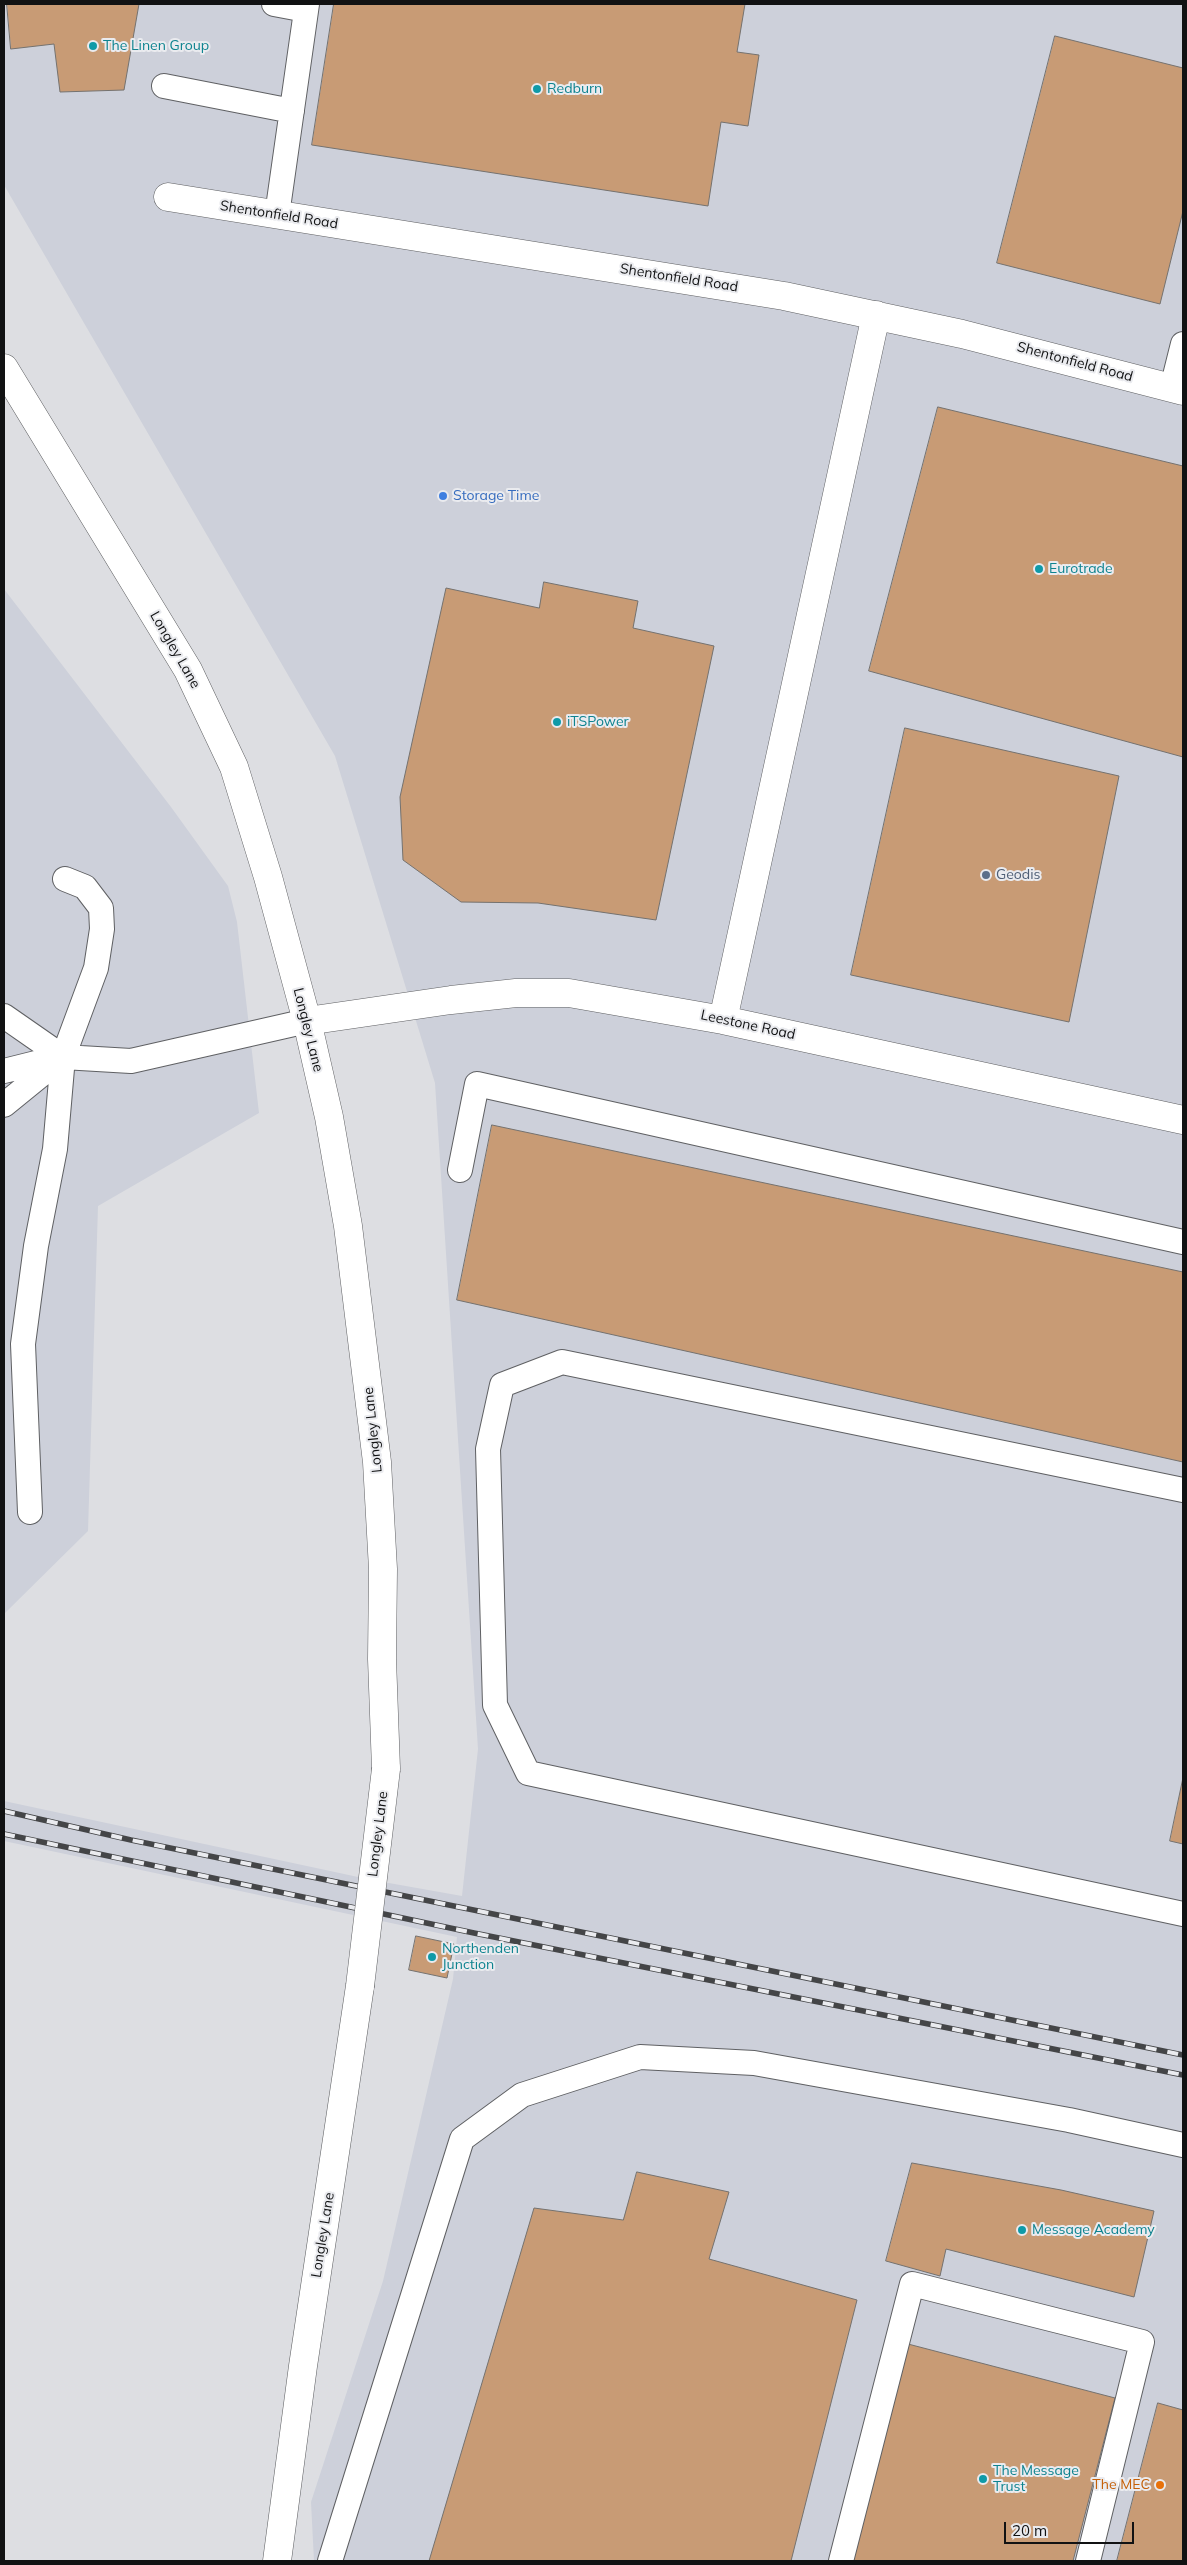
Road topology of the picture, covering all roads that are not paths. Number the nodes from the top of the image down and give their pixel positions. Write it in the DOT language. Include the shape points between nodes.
graph roads {
  1 [pos="274,4"];
  2 [pos="307,7"];
  3 [pos="164,86"];
  4 [pos="292,111"];
  5 [pos="168,197"];
  6 [pos="277,215"];
  7 [pos="876,315"];
  8 [pos="1183,344"];
  9 [pos="4,368"];
  10 [pos="1178,389"];
  11 [pos="65,879"];
  12 [pos="4,1016"];
  13 [pos="723,1020"];
  14 [pos="307,1021"];
  15 [pos="63,1057"];
  16 [pos="4,1071"];
  17 [pos="4,1105"];
  18 [pos="1183,1120"];
  19 [pos="460,1170"];
  20 [pos="1183,1242"];
  21 [pos="1183,1490"];
  22 [pos="30,1512"];
  23 [pos="1183,1914"];
  24 [pos="1183,2145"];
  25 [pos="277,2561"];
  26 [pos="330,2561"];
  27 [pos="841,2561"];
  28 [pos="1088,2561"];
  1 -- 2 [label="lane"];
  2 -- 4 [label="lane"];
  3 -- 4 [label="lane"];
  4 -- 6 [label="lane"];
  5 -- 6 [label="street, Shentonfield Road"];
  6 -- 7 [label="street, Shentonfield Road" via="774,294"];
  7 -- 10 [label="street, Shentonfield Road" via="1050,355"];
  7 -- 13 [label="street"];
  8 -- 10 [label="lane"];
  9 -- 14 [label="street, Longley Lane" via="188,670 234,767"];
  11 -- 15 [label="lane" via="85,888 100,908 102,929 96,968"];
  12 -- 15 [label="lane"];
  13 -- 14 [label="street, Leestone Road" via="569,993 516,993"];
  13 -- 18 [label="street, Leestone Road"];
  14 -- 15 [label="lane" via="131,1061"];
  14 -- 25 [label="street, Longley Lane, bridge" via="329,1117 348,1226 377,1462 383,1569 386,1769 360,1986"];
  15 -- 16 [label="lane"];
  15 -- 17 [label="lane"];
  15 -- 22 [label="lane" via="55,1150 36,1246 23,1344"];
  19 -- 20 [label="lane" via="477,1084"];
  21 -- 23 [label="lane" via="562,1362 502,1385 488,1449 495,1705 528,1772"];
  24 -- 26 [label="lane" via="1070,2120 754,2063 640,2057 522,2095 462,2139"];
  27 -- 28 [label="lane" via="912,2284 1142,2342"];
}
